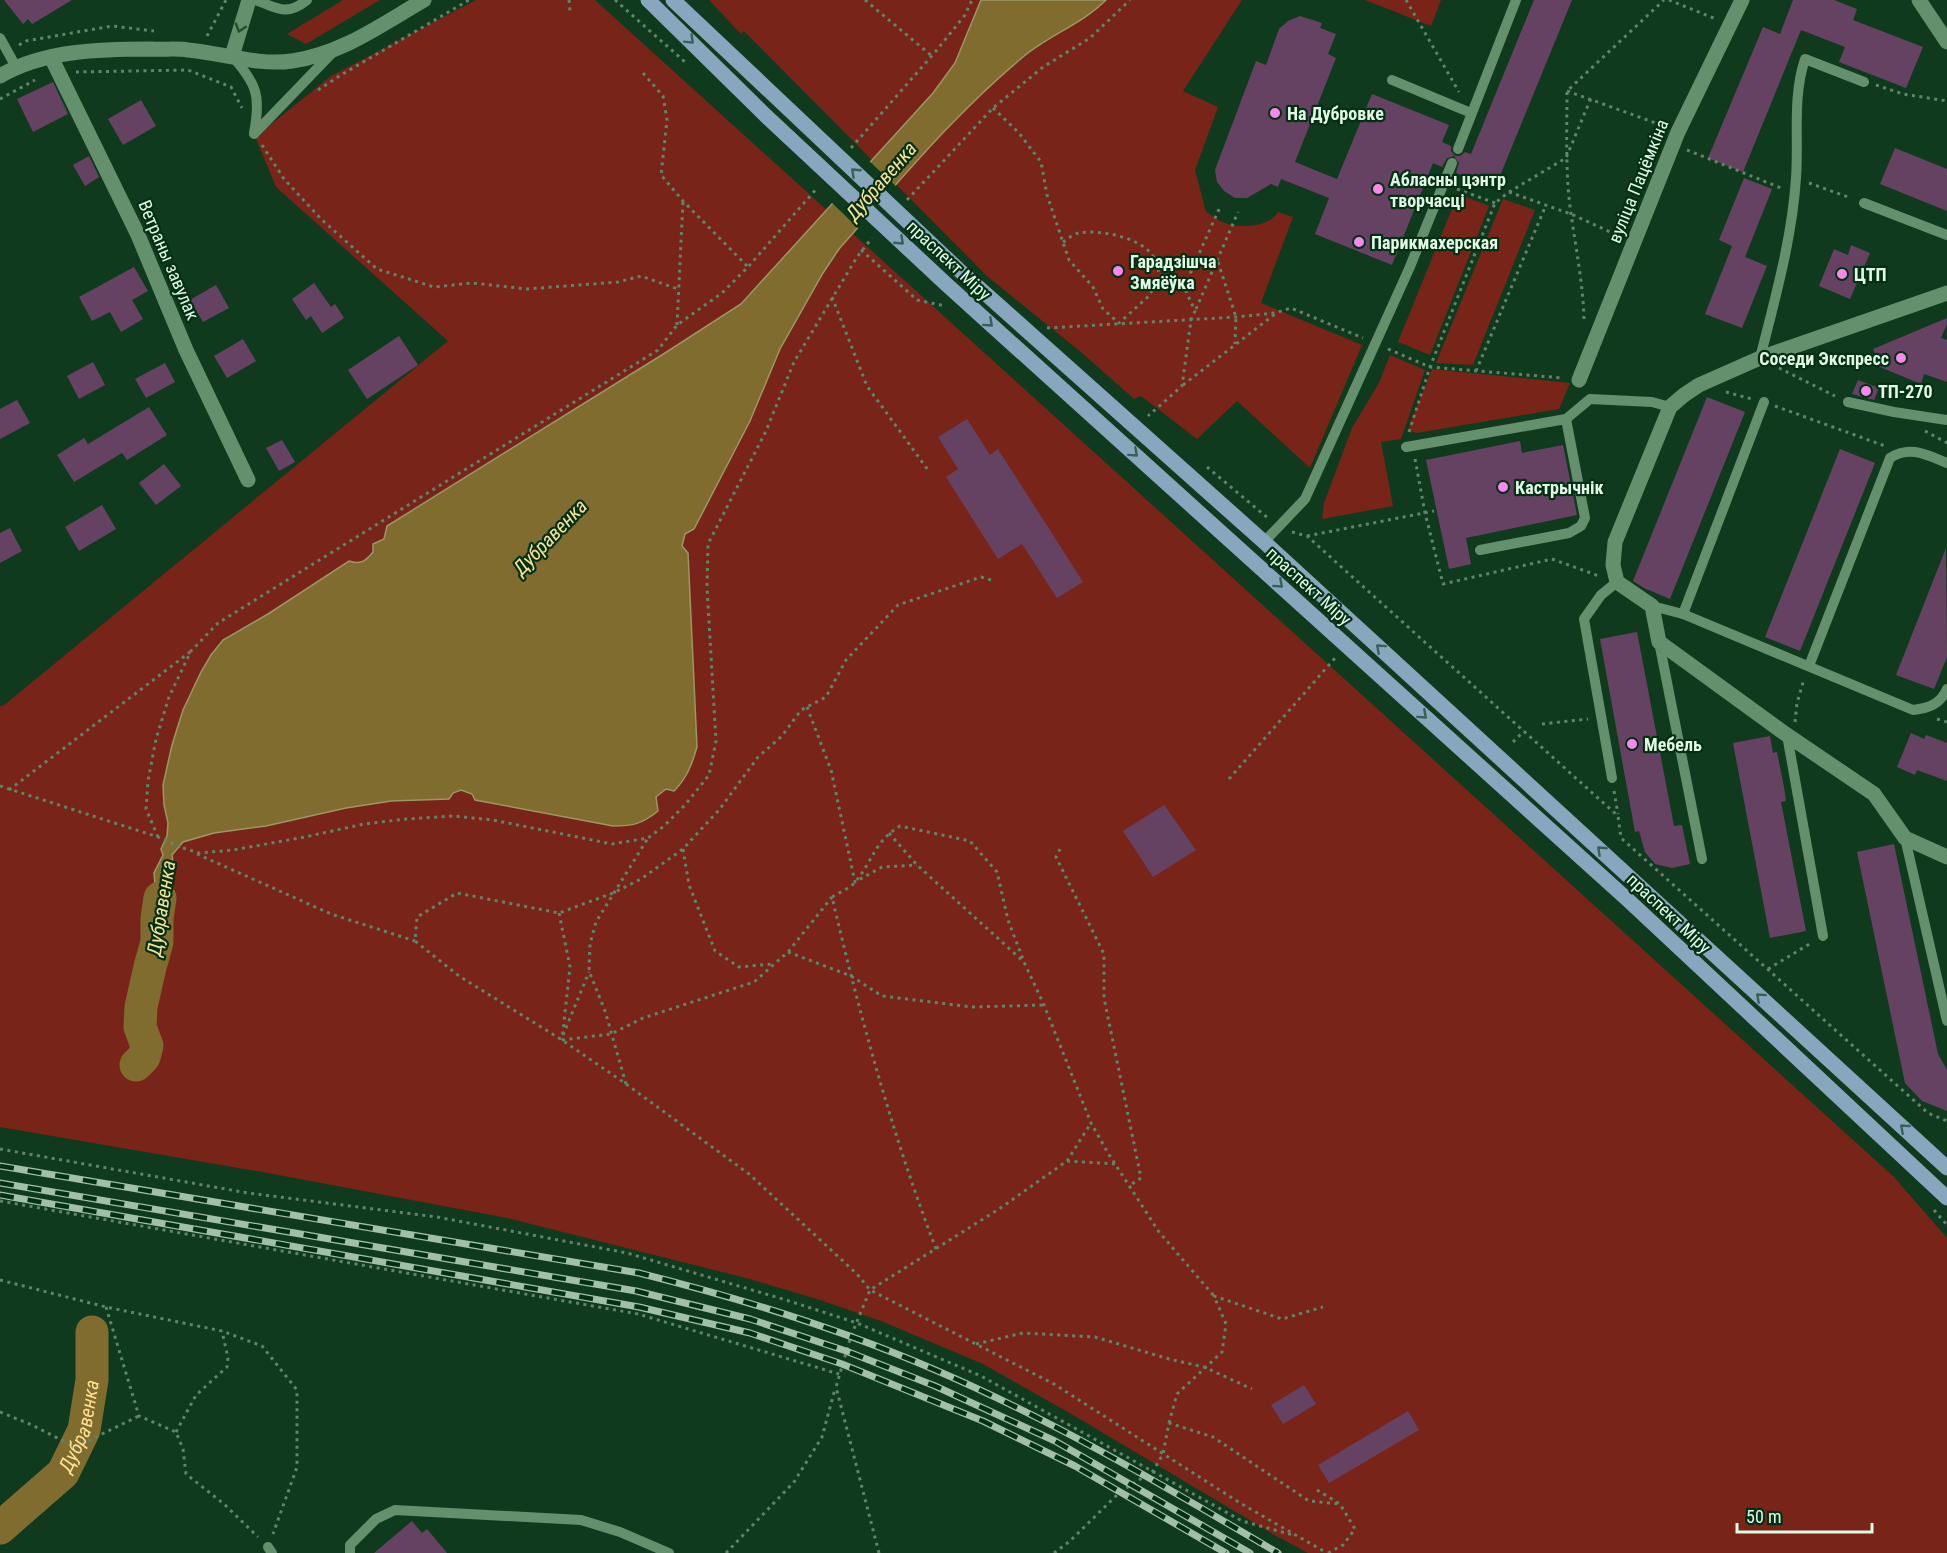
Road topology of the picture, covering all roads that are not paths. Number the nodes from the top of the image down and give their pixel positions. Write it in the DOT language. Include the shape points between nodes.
graph roads {
  1 [pos="249,0"];
  2 [pos="256,0"];
  3 [pos="307,0"];
  4 [pos="424,0"];
  5 [pos="648,0"];
  6 [pos="673,0"];
  7 [pos="1516,0"];
  8 [pos="1742,0"];
  9 [pos="1919,0"];
  10 [pos="0,38"];
  11 [pos="1947,42"];
  12 [pos="335,50"];
  13 [pos="232,56"];
  14 [pos="51,57"];
  15 [pos="16,67"];
  16 [pos="0,76"];
  17 [pos="1392,80"];
  18 [pos="1864,82"];
  19 [pos="1471,113"];
  20 [pos="1458,149"];
  21 [pos="1452,164"];
  22 [pos="1864,203"];
  23 [pos="1947,236"];
  24 [pos="1947,292"];
  25 [pos="1760,358"];
  26 [pos="1579,380"];
  27 [pos="1764,402"];
  28 [pos="1848,402"];
  29 [pos="1670,406"];
  30 [pos="1566,419"];
  31 [pos="1947,420"];
  32 [pos="1406,447"];
  33 [pos="1947,463"];
  34 [pos="248,480"];
  35 [pos="1264,542"];
  36 [pos="1480,550"];
  37 [pos="1617,582"];
  38 [pos="1652,606"];
  39 [pos="1683,614"];
  40 [pos="1659,642"];
  41 [pos="1809,666"];
  42 [pos="1947,689"];
  43 [pos="1790,737"];
  44 [pos="1612,778"];
  45 [pos="1905,838"];
  46 [pos="1947,857"];
  47 [pos="1702,860"];
  48 [pos="1823,936"];
  49 [pos="1947,1021"];
  50 [pos="1947,1168"];
  51 [pos="1947,1198"];
  52 [pos="350,1553"];
  53 [pos="669,1553"];
  1 -- 13 [label="street, one-way"];
  2 -- 3 [label="lane" via="284,11 296,9"];
  4 -- 12 [label="street"];
  5 -- 51 [label="main road, праспект Міру, one-way" via="946,284 1628,900"];
  35 -- 6 [label="main road, праспект Міру, one-way" via="959,270"];
  7 -- 19 [label="lane"];
  8 -- 26 [label="street, вуліца Пацёмкіна" via="1676,138"];
  9 -- 11 [label="street"];
  10 -- 15 [label="lane"];
  12 -- 13 [label="street" via="290,61 264,62"];
  12 -- 13 [label="lane" via="254,134 256,94 249,75"];
  13 -- 14 [label="street" via="186,49 123,49"];
  14 -- 15 [label="street"];
  14 -- 34 [label="street, Ветраны завулак" via="138,235 186,350"];
  15 -- 16 [label="street"];
  17 -- 19 [label="lane"];
  18 -- 25 [label="lane" via="1805,59 1798,79 1796,178 1784,262"];
  19 -- 20 [label="lane"];
  21 -- 35 [label="lane" via="1305,499"];
  22 -- 23 [label="lane"];
  24 -- 25 [label="street"];
  25 -- 29 [label="street" via="1699,385"];
  27 -- 39 [label="lane"];
  28 -- 31 [label="lane"];
  29 -- 30 [label="lane" via="1590,399"];
  29 -- 37 [label="street" via="1616,542 1613,565"];
  30 -- 32 [label="lane"];
  30 -- 36 [label="lane" via="1586,518 1581,526 1569,533"];
  33 -- 41 [label="lane" via="1917,451 1900,451 1890,458"];
  50 -- 35 [label="main road, праспект Міру, one-way"];
  37 -- 38 [label="street"];
  37 -- 44 [label="lane" via="1601,595 1584,619"];
  38 -- 39 [label="lane"];
  38 -- 40 [label="street"];
  39 -- 41 [label="lane"];
  40 -- 43 [label="street"];
  40 -- 47 [label="lane"];
  41 -- 42 [label="lane" via="1912,710 1932,707"];
  43 -- 45 [label="street" via="1874,794"];
  43 -- 48 [label="lane"];
  45 -- 46 [label="street"];
  45 -- 49 [label="lane"];
  52 -- 53 [label="lane" via="350,1545 376,1519 395,1510 581,1520"];
}
